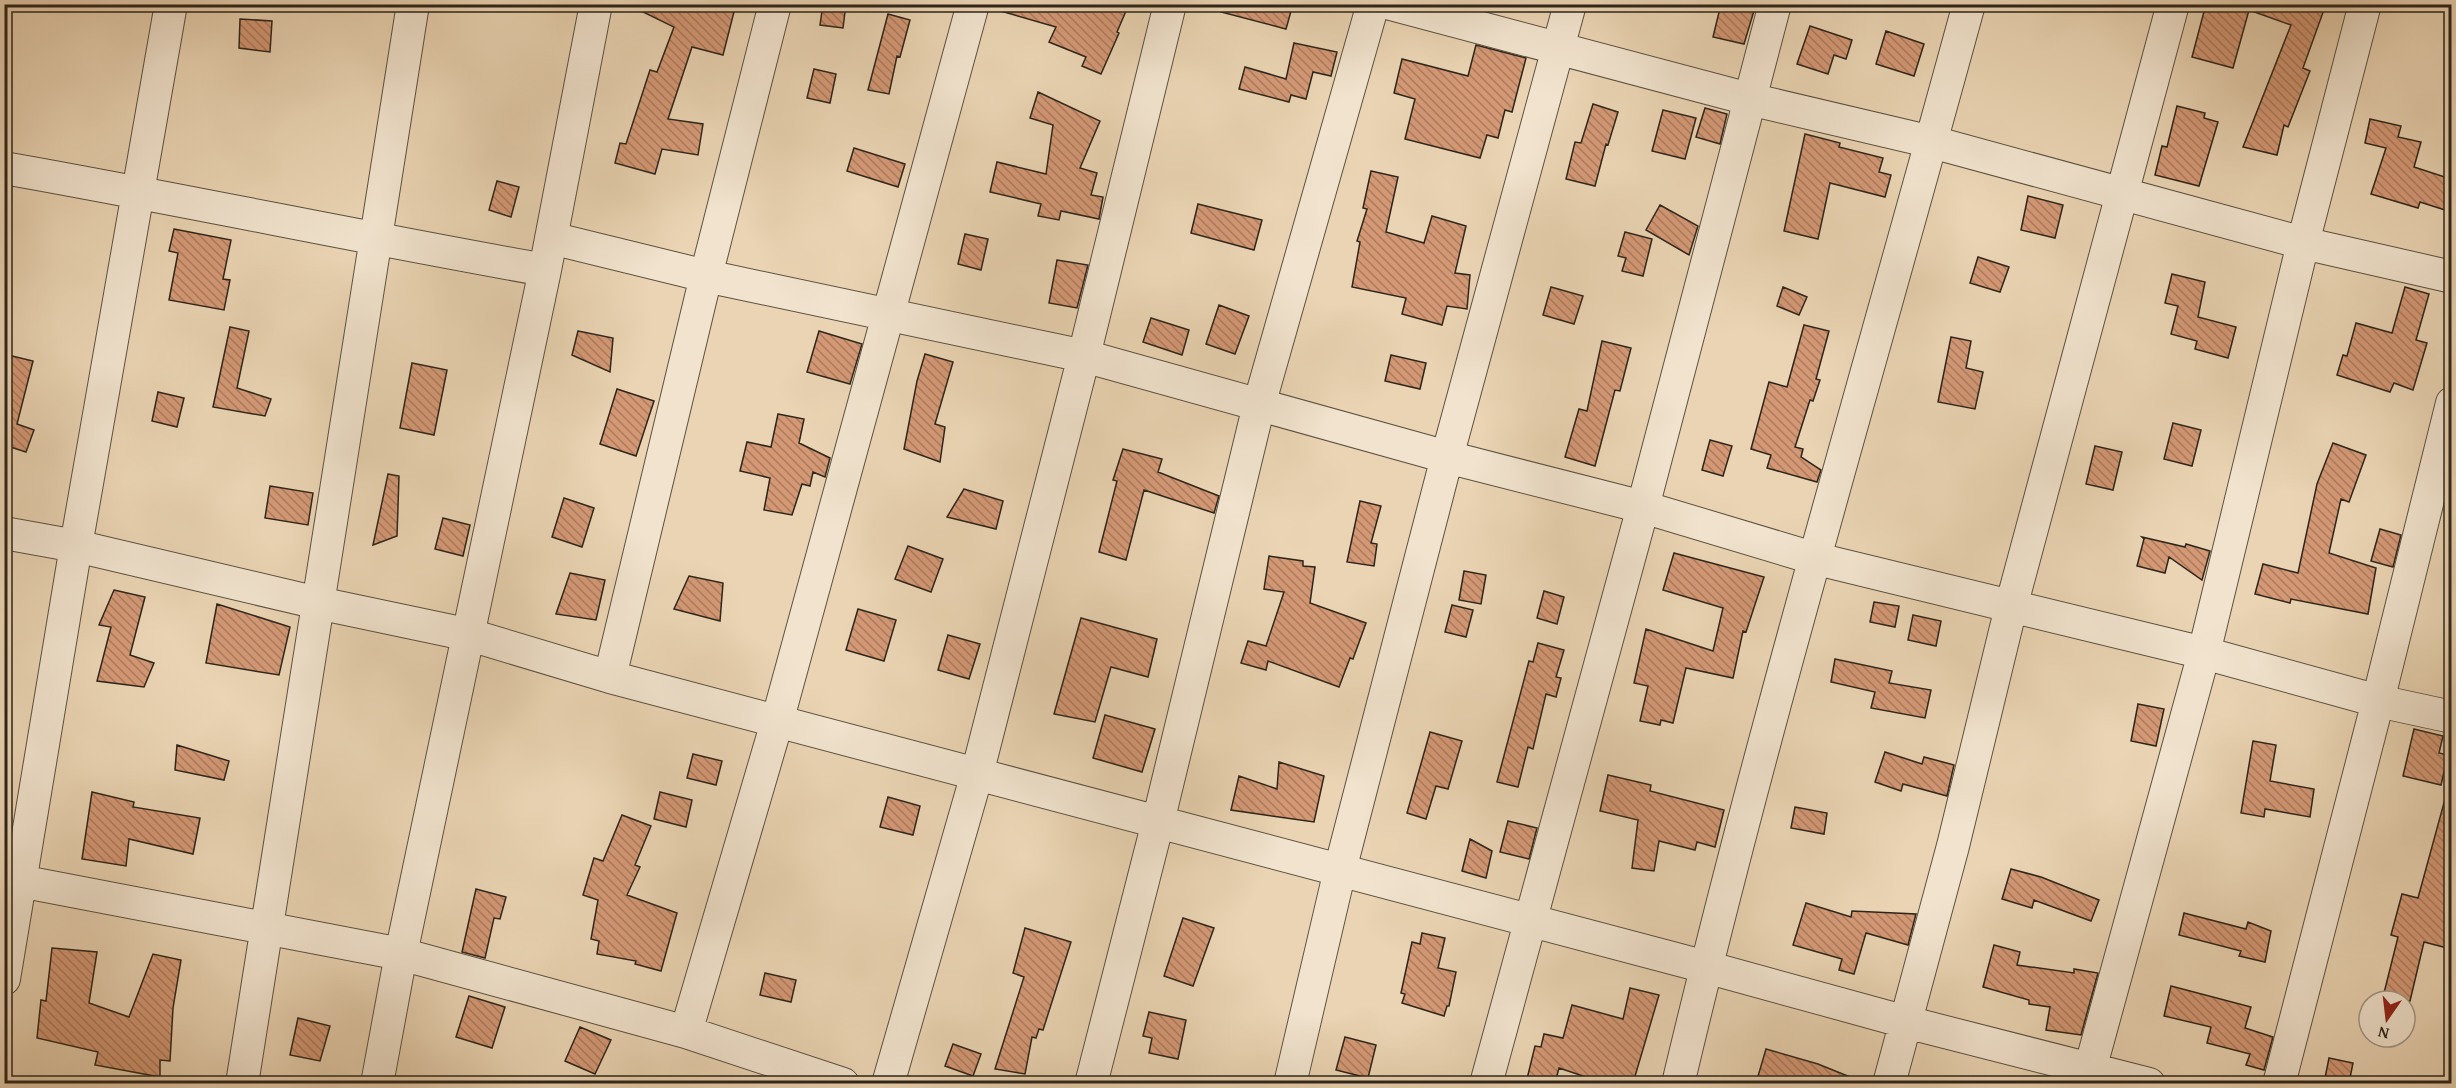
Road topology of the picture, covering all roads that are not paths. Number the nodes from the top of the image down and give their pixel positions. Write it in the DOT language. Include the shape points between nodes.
graph roads {
  1 [pos="171,4"];
  2 [pos="413,4"];
  3 [pos="596,4"];
  4 [pos="775,4"];
  5 [pos="972,4"];
  6 [pos="1170,4"];
  7 [pos="1373,4"];
  8 [pos="1391,4"];
  9 [pos="1570,4"];
  10 [pos="1775,4"];
  11 [pos="1969,4"];
  12 [pos="2173,4"];
  13 [pos="2365,4"];
  14 [pos="1559,49"];
  15 [pos="1749,99"];
  16 [pos="1932,142"];
  17 [pos="4,168"];
  18 [pos="138,192"];
  19 [pos="2123,193"];
  20 [pos="551,238"];
  21 [pos="376,240"];
  22 [pos="2303,243"];
  23 [pos="545,270"];
  24 [pos="706,276"];
  25 [pos="2451,277"];
  26 [pos="887,314"];
  27 [pos="1084,356"];
  28 [pos="2451,402"];
  29 [pos="1259,405"];
  30 [pos="1447,457"];
  31 [pos="1643,507"];
  32 [pos="4,533"];
  33 [pos="76,546"];
  34 [pos="1814,558"];
  35 [pos="318,603"];
  36 [pos="2011,607"];
  37 [pos="470,635"];
  38 [pos="2204,653"];
  39 [pos="610,677"];
  40 [pos="2378,701"];
  41 [pos="2451,717"];
  42 [pos="777,722"];
  43 [pos="977,774"];
  44 [pos="1158,822"];
  45 [pos="1340,870"];
  46 [pos="12,880"];
  47 [pos="1529,921"];
  48 [pos="266,927"];
  49 [pos="401,954"];
  50 [pos="1706,967"];
  51 [pos="4,979"];
  52 [pos="1906,1022"];
  53 [pos="686,1032"];
  54 [pos="2088,1076"];
  55 [pos="242,1083"];
  56 [pos="377,1083"];
  57 [pos="843,1083"];
  58 [pos="888,1083"];
  59 [pos="1091,1083"];
  60 [pos="1290,1083"];
  61 [pos="1486,1083"];
  62 [pos="1678,1083"];
  63 [pos="1889,1083"];
  64 [pos="2150,1083"];
  65 [pos="2279,1083"];
  1 -- 18 [label="street"];
  2 -- 21 [label="street"];
  3 -- 20 [label="street"];
  4 -- 24 [label="street"];
  5 -- 26 [label="street"];
  6 -- 27 [label="street"];
  7 -- 29 [label="street"];
  8 -- 14 [label="street"];
  9 -- 14 [label="street"];
  10 -- 15 [label="street"];
  11 -- 16 [label="street"];
  12 -- 19 [label="street"];
  13 -- 22 [label="street"];
  14 -- 15 [label="street"];
  14 -- 30 [label="street"];
  15 -- 16 [label="street"];
  15 -- 31 [label="street"];
  16 -- 19 [label="street"];
  16 -- 34 [label="street"];
  17 -- 18 [label="street"];
  18 -- 21 [label="street"];
  18 -- 33 [label="street"];
  19 -- 22 [label="street"];
  19 -- 36 [label="street"];
  20 -- 23 [label="street"];
  20 -- 24 [label="street"];
  21 -- 23 [label="street"];
  21 -- 35 [label="street"];
  22 -- 25 [label="street"];
  22 -- 38 [label="street"];
  23 -- 37 [label="street"];
  24 -- 26 [label="street"];
  24 -- 39 [label="street"];
  26 -- 27 [label="street"];
  26 -- 42 [label="street"];
  27 -- 29 [label="street"];
  27 -- 43 [label="street"];
  28 -- 40 [label="street"];
  29 -- 30 [label="street"];
  29 -- 44 [label="street"];
  30 -- 31 [label="street"];
  30 -- 45 [label="street"];
  31 -- 34 [label="street"];
  31 -- 47 [label="street"];
  32 -- 33 [label="street"];
  33 -- 35 [label="street"];
  33 -- 46 [label="street"];
  34 -- 36 [label="street"];
  34 -- 50 [label="street"];
  35 -- 37 [label="street"];
  35 -- 48 [label="street"];
  36 -- 38 [label="street"];
  36 -- 52 [label="street"];
  37 -- 39 [label="street"];
  37 -- 49 [label="street"];
  38 -- 40 [label="street"];
  38 -- 54 [label="street"];
  39 -- 42 [label="street"];
  40 -- 41 [label="street"];
  40 -- 65 [label="street"];
  42 -- 43 [label="street"];
  42 -- 53 [label="street"];
  43 -- 44 [label="street"];
  43 -- 58 [label="street"];
  44 -- 45 [label="street"];
  44 -- 59 [label="street"];
  45 -- 47 [label="street"];
  45 -- 60 [label="street"];
  46 -- 48 [label="street"];
  46 -- 51 [label="street"];
  47 -- 50 [label="street"];
  47 -- 61 [label="street"];
  48 -- 49 [label="street"];
  48 -- 55 [label="street"];
  49 -- 53 [label="street"];
  49 -- 56 [label="street"];
  50 -- 52 [label="street"];
  50 -- 62 [label="street"];
  52 -- 54 [label="street"];
  52 -- 63 [label="street"];
  53 -- 57 [label="street"];
  54 -- 64 [label="street"];
}
